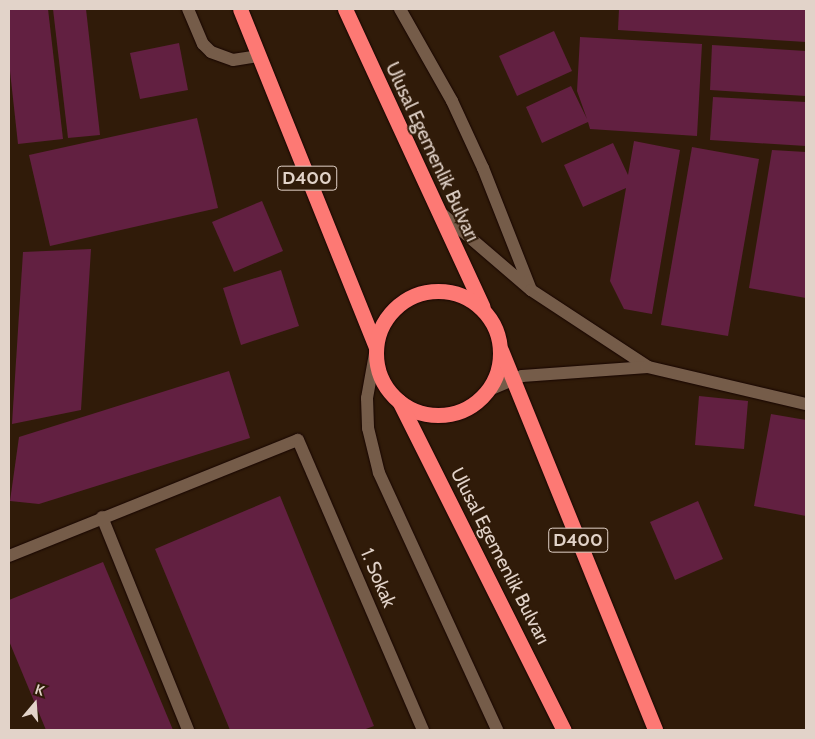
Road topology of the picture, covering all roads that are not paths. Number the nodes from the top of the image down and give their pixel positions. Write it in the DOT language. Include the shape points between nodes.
graph roads {
  1 [pos="188,9"];
  2 [pos="240,9"];
  3 [pos="345,9"];
  4 [pos="400,9"];
  5 [pos="258,56"];
  6 [pos="435,208"];
  7 [pos="531,290"];
  8 [pos="485,311"];
  9 [pos="376,348"];
  10 [pos="501,350"];
  11 [pos="648,368"];
  12 [pos="513,380"];
  13 [pos="489,390"];
  14 [pos="399,401"];
  15 [pos="806,404"];
  16 [pos="102,517"];
  17 [pos="9,556"];
  18 [pos="188,730"];
  19 [pos="423,730"];
  20 [pos="497,730"];
  21 [pos="564,730"];
  22 [pos="655,730"];
  1 -- 5 [label="street" via="203,44 211,52 234,60"];
  2 -- 5 [label="highway, D400"];
  3 -- 6 [label="highway, Ulusal Egemenlik Bulvarı"];
  4 -- 7 [label="street" via="452,101 483,168"];
  5 -- 9 [label="highway, D400"];
  6 -- 7 [label="street"];
  6 -- 8 [label="highway, Ulusal Egemenlik Bulvarı"];
  7 -- 11 [label="street"];
  8 -- 9 [label="highway" via="468,298 448,291 426,292 406,299 391,312 380,329"];
  8 -- 10 [label="highway" via="496,329"];
  9 -- 14 [label="highway" via="378,368 385,386"];
  9 -- 20 [label="street" via="367,398 368,428 379,473"];
  10 -- 12 [label="highway, D400"];
  10 -- 13 [label="highway" via="498,371"];
  11 -- 12 [label="street" via="565,371"];
  11 -- 15 [label="street"];
  12 -- 13 [label="street"];
  12 -- 22 [label="highway, D400"];
  13 -- 14 [label="highway" via="473,405 455,413 435,415 416,411"];
  14 -- 21 [label="highway, Ulusal Egemenlik Bulvarı"];
  16 -- 17 [label="street"];
  16 -- 18 [label="street"];
  16 -- 19 [label="street, 1. Sokak" via="298,440"];
}
